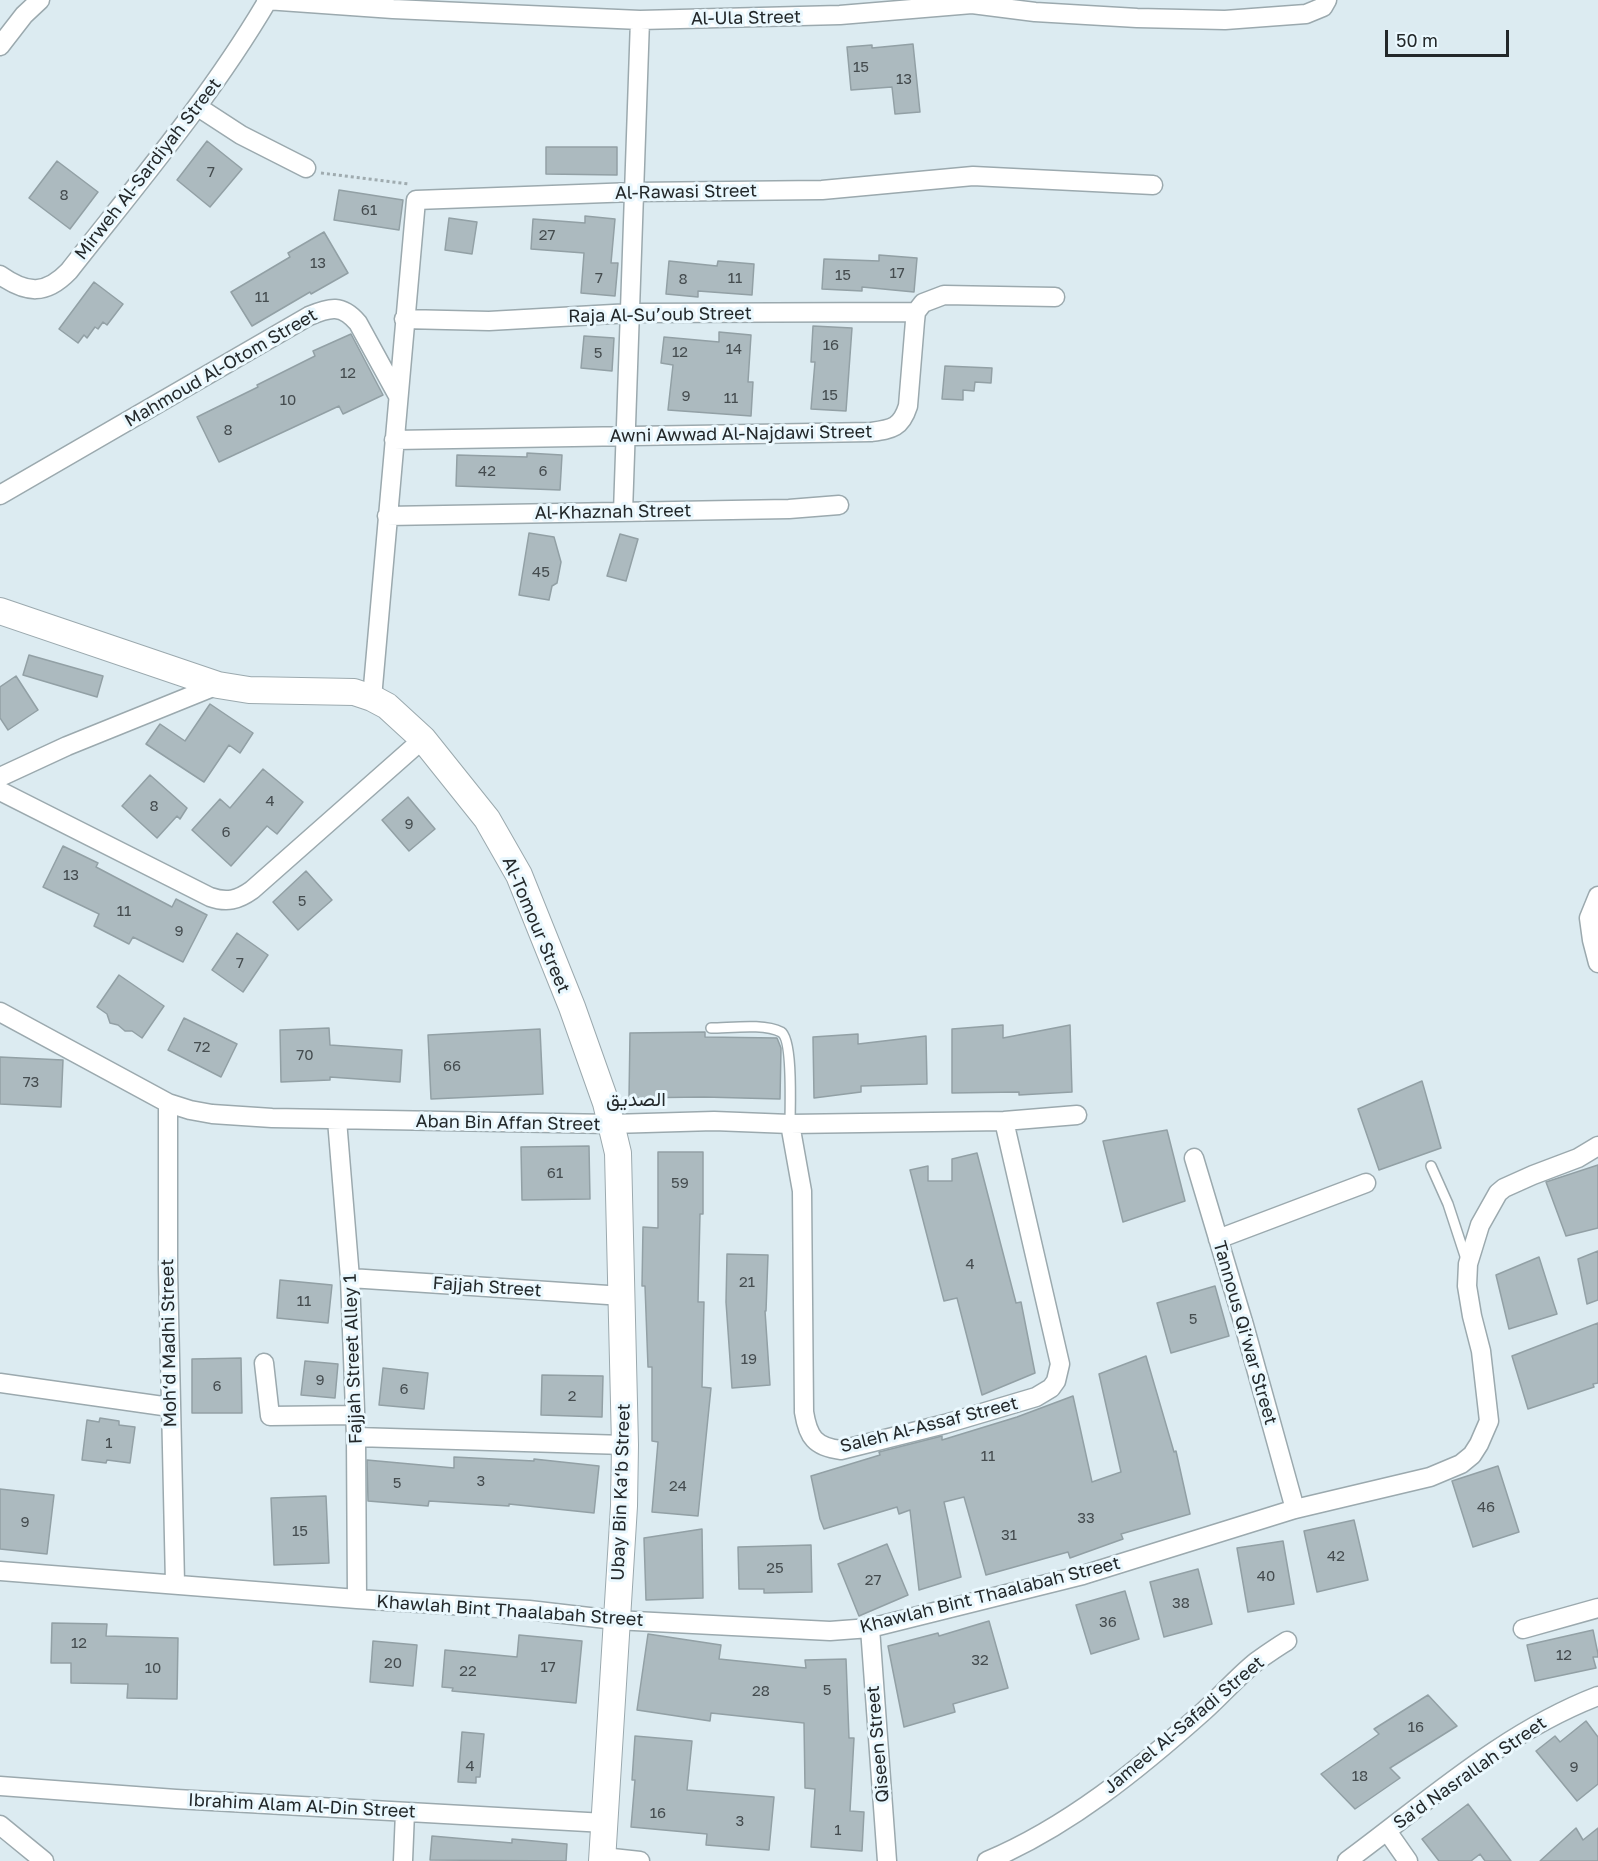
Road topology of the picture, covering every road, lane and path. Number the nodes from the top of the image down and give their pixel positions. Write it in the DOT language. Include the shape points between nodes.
graph roads {
  1 [pos="40,0"];
  2 [pos="267,0"];
  3 [pos="1327,0"];
  4 [pos="972,2"];
  5 [pos="443,6"];
  6 [pos="640,20"];
  7 [pos="0,46"];
  8 [pos="198,107"];
  9 [pos="306,168"];
  10 [pos="1153,185"];
  11 [pos="634,192"];
  12 [pos="416,200"];
  13 [pos="0,275"];
  14 [pos="1055,297"];
  15 [pos="916,312"];
  16 [pos="631,313"];
  17 [pos="404,319"];
  18 [pos="398,396"];
  19 [pos="625,437"];
  20 [pos="394,440"];
  21 [pos="0,495"];
  22 [pos="839,505"];
  23 [pos="623,512"];
  24 [pos="387,516"];
  25 [pos="0,611"];
  26 [pos="218,685"];
  27 [pos="372,698"];
  28 [pos="423,739"];
  29 [pos="0,777"];
  30 [pos="0,791"];
  31 [pos="1598,896"];
  32 [pos="1598,963"];
  33 [pos="0,1012"];
  34 [pos="711,1028"];
  35 [pos="168,1103"];
  36 [pos="1077,1115"];
  37 [pos="337,1120"];
  38 [pos="1004,1121"];
  39 [pos="612,1124"];
  40 [pos="790,1124"];
  41 [pos="1598,1146"];
  42 [pos="1194,1158"];
  43 [pos="1431,1166"];
  44 [pos="1366,1183"];
  45 [pos="1218,1239"];
  46 [pos="1468,1264"];
  47 [pos="350,1278"];
  48 [pos="623,1296"];
  49 [pos="264,1363"];
  50 [pos="0,1383"];
  51 [pos="170,1407"];
  52 [pos="355,1415"];
  53 [pos="356,1437"];
  54 [pos="625,1445"];
  55 [pos="1295,1509"];
  56 [pos="0,1571"];
  57 [pos="175,1583"];
  58 [pos="357,1599"];
  59 [pos="1598,1608"];
  60 [pos="615,1620"];
  61 [pos="870,1628"];
  62 [pos="1523,1629"];
  63 [pos="1287,1641"];
  64 [pos="1598,1696"];
  65 [pos="0,1786"];
  66 [pos="405,1812"];
  67 [pos="605,1823"];
  68 [pos="0,1826"];
  69 [pos="1387,1831"];
  70 [pos="602,1859"];
  71 [pos="44,1861"];
  72 [pos="403,1861"];
  73 [pos="640,1861"];
  74 [pos="887,1861"];
  75 [pos="987,1861"];
  76 [pos="1347,1861"];
  77 [pos="1408,1861"];
  1 -- 7 [label="street"];
  2 -- 5 [label="street, Al-Ula Street"];
  2 -- 8 [label="street, Mirweh Al-Sardiyah Street"];
  3 -- 4 [label="street, Al-Ula Street" via="1323,7 1306,14 1225,20 1046,13"];
  4 -- 6 [label="street, Al-Ula Street" via="840,15"];
  5 -- 6 [label="street, Al-Ula Street"];
  6 -- 11 [label="street"];
  8 -- 9 [label="street" via="240,135"];
  8 -- 13 [label="street, Mirweh Al-Sardiyah Street" via="60,280 51,287 31,290"];
  9 -- 12 [label="path" via="343,177 412,184"];
  10 -- 11 [label="street, Al-Rawasi Street" via="973,176 833,189"];
  11 -- 12 [label="street, Al-Rawasi Street"];
  11 -- 16 [label="street"];
  12 -- 17 [label="street"];
  14 -- 15 [label="street" via="944,295 923,303"];
  15 -- 16 [label="street, Raja Al-Su’oub Street"];
  15 -- 19 [label="street, Awni Awwad Al-Najdawi Street" via="908,406 897,426 871,432"];
  16 -- 17 [label="street, Raja Al-Su’oub Street" via="489,321"];
  16 -- 19 [label="street"];
  17 -- 18 [label="street"];
  18 -- 20 [label="street"];
  18 -- 21 [label="street, Mahmoud Al-Otom Street" via="358,323 349,313 323,309"];
  19 -- 20 [label="street, Awni Awwad Al-Najdawi Street"];
  19 -- 23 [label="street"];
  20 -- 24 [label="street"];
  22 -- 23 [label="street, Al-Khaznah Street"];
  23 -- 24 [label="street, Al-Khaznah Street"];
  24 -- 27 [label="street"];
  25 -- 26 [label="street"];
  26 -- 27 [label="street" via="249,690 338,690"];
  26 -- 29 [label="street"];
  27 -- 28 [label="street, Al-Tomour Street" via="387,706"];
  28 -- 30 [label="street" via="252,890 231,900 210,897"];
  28 -- 39 [label="street, Al-Tomour Street" via="487,819 519,875 572,1007"];
  31 -- 32 [label="street" via="1589,918"];
  33 -- 35 [label="street, Aban Bin Affan Street"];
  34 -- 40 [label="lane" via="769,1029 786,1037"];
  35 -- 37 [label="street, Aban Bin Affan Street" via="212,1114"];
  35 -- 51 [label="street, Moh‘d Madhi Street"];
  36 -- 38 [label="street, Aban Bin Affan Street"];
  37 -- 39 [label="street, Aban Bin Affan Street"];
  37 -- 47 [label="street, Fajjah Street Alley 1"];
  38 -- 40 [label="street, Aban Bin Affan Street"];
  38 -- 40 [label="street, Saleh Al-Assaf Street" via="1060,1364 1056,1381 1044,1393 1010,1406 840,1450 813,1439 804,1412 802,1191"];
  39 -- 40 [label="street, Aban Bin Affan Street"];
  39 -- 48 [label="street, Ubay Bin Ka‘b Street" via="618,1153"];
  41 -- 46 [label="street, Khawlah Bint Thaalabah Street" via="1498,1193 1480,1225"];
  42 -- 45 [label="street, Tannous Qi‘war Street"];
  43 -- 46 [label="lane"];
  44 -- 45 [label="street"];
  45 -- 55 [label="street, Tannous Qi‘war Street"];
  46 -- 55 [label="street, Khawlah Bint Thaalabah Street" via="1468,1296 1481,1351 1489,1421 1472,1455 1430,1477"];
  47 -- 48 [label="street, Fajjah Street"];
  47 -- 52 [label="street, Fajjah Street Alley 1"];
  48 -- 54 [label="street, Ubay Bin Ka‘b Street"];
  49 -- 52 [label="street" via="270,1416"];
  50 -- 51 [label="street"];
  51 -- 57 [label="street, Moh‘d Madhi Street"];
  52 -- 53 [label="street, Fajjah Street Alley 1"];
  53 -- 54 [label="street"];
  53 -- 58 [label="street, Fajjah Street Alley 1"];
  54 -- 60 [label="street, Ubay Bin Ka‘b Street"];
  55 -- 61 [label="street, Khawlah Bint Thaalabah Street" via="1083,1575"];
  56 -- 57 [label="street, Khawlah Bint Thaalabah Street"];
  57 -- 58 [label="street, Khawlah Bint Thaalabah Street"];
  58 -- 60 [label="street, Khawlah Bint Thaalabah Street"];
  59 -- 62 [label="street"];
  60 -- 61 [label="street, Khawlah Bint Thaalabah Street" via="830,1631"];
  60 -- 67 [label="street, Ubay Bin Ka‘b Street"];
  61 -- 74 [label="street, Qiseen Street"];
  63 -- 75 [label="street, Jameel Al-Safadi Street" via="1256,1662 1174,1737 1101,1795 1027,1842"];
  64 -- 69 [label="street, Sa'd Nasrallah Street" via="1526,1731"];
  65 -- 66 [label="street, Ibrahim Alam Al-Din Street"];
  66 -- 67 [label="street, Ibrahim Alam Al-Din Street"];
  66 -- 72 [label="street"];
  67 -- 70 [label="street, Ubay Bin Ka‘b Street"];
  68 -- 71 [label="street"];
  69 -- 76 [label="street, Sa'd Nasrallah Street"];
  69 -- 77 [label="street"];
  70 -- 73 [label="street"];
}
